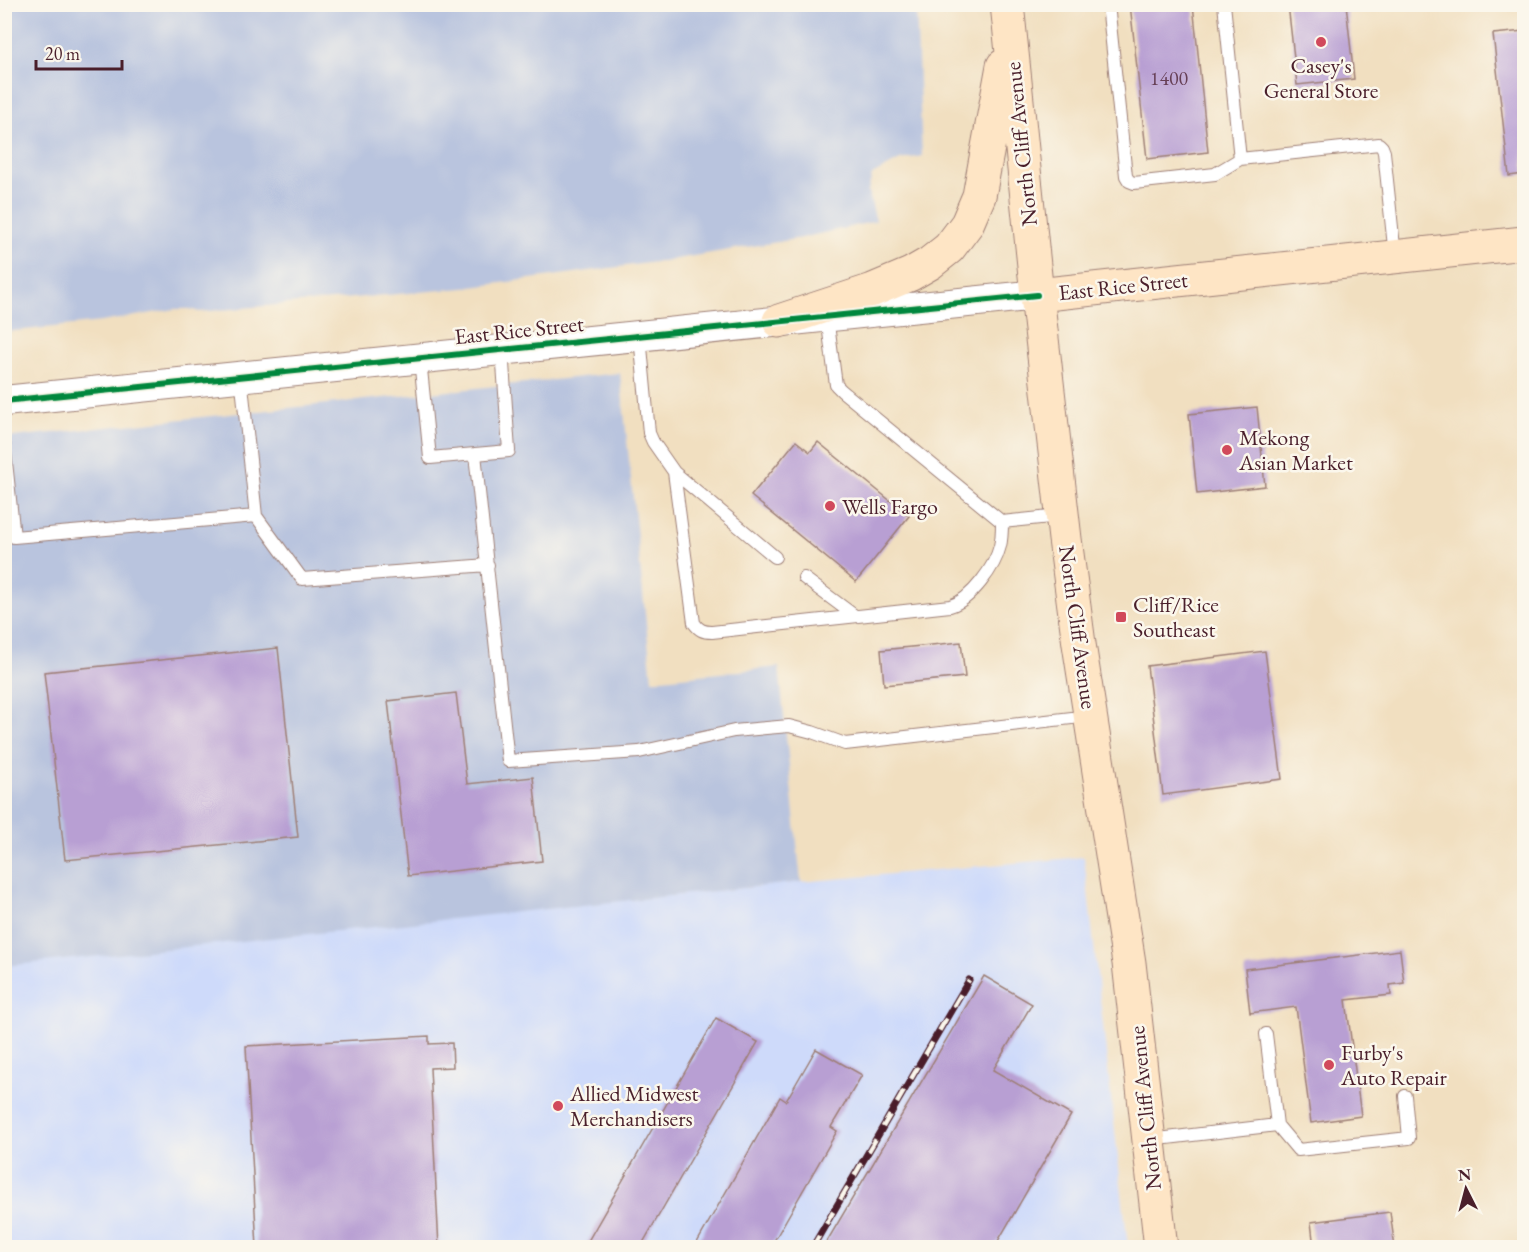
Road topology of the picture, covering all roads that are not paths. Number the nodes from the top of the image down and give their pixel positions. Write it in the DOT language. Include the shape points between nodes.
graph roads {
  1 [pos="1108,4"];
  2 [pos="1224,4"];
  3 [pos="1008,17"];
  4 [pos="1240,159"];
  5 [pos="1524,243"];
  6 [pos="1395,257"];
  7 [pos="1037,295"];
  8 [pos="826,316"];
  9 [pos="780,321"];
  10 [pos="640,335"];
  11 [pos="502,349"];
  12 [pos="420,358"];
  13 [pos="241,376"];
  14 [pos="4,401"];
  15 [pos="4,443"];
  16 [pos="475,454"];
  17 [pos="674,472"];
  18 [pos="256,516"];
  19 [pos="1062,516"];
  20 [pos="1002,522"];
  21 [pos="775,556"];
  22 [pos="488,565"];
  23 [pos="804,578"];
  24 [pos="855,616"];
  25 [pos="1090,716"];
  26 [pos="1266,1034"];
  27 [pos="1405,1096"];
  28 [pos="1277,1125"];
  29 [pos="1149,1140"];
  30 [pos="1161,1248"];
  1 -- 4 [label="lane" via="1129,181 1215,174"];
  2 -- 4 [label="lane"];
  3 -- 7 [label="main road, North Cliff Avenue"];
  3 -- 9 [label="main road" via="979,196 967,224 949,248 911,274"];
  4 -- 6 [label="lane" via="1379,144 1384,152"];
  5 -- 6 [label="main road, East Rice Street"];
  6 -- 7 [label="main road, East Rice Street"];
  7 -- 8 [label="street, East Rice Street"];
  7 -- 19 [label="main road, North Cliff Avenue"];
  8 -- 9 [label="street, East Rice Street"];
  8 -- 20 [label="lane" via="836,385"];
  9 -- 10 [label="street, East Rice Street"];
  10 -- 11 [label="street, East Rice Street"];
  10 -- 17 [label="lane" via="649,433"];
  11 -- 12 [label="street, East Rice Street"];
  11 -- 16 [label="lane" via="509,451"];
  12 -- 13 [label="street, East Rice Street"];
  12 -- 16 [label="lane" via="430,458"];
  13 -- 14 [label="street, East Rice Street"];
  13 -- 18 [label="lane"];
  15 -- 18 [label="lane" via="14,537"];
  16 -- 22 [label="lane"];
  17 -- 21 [label="lane"];
  17 -- 24 [label="lane" via="694,623 698,629 712,632"];
  18 -- 22 [label="lane" via="302,579"];
  19 -- 20 [label="lane"];
  19 -- 25 [label="main road, North Cliff Avenue"];
  20 -- 24 [label="lane" via="995,558 961,603"];
  22 -- 25 [label="lane" via="508,761 639,752 734,731 789,726 844,744"];
  23 -- 24 [label="lane"];
  25 -- 29 [label="main road, North Cliff Avenue" via="1129,963"];
  26 -- 28 [label="lane"];
  27 -- 28 [label="lane" via="1409,1138 1298,1150"];
  28 -- 29 [label="lane"];
  29 -- 30 [label="main road, North Cliff Avenue"];
}
